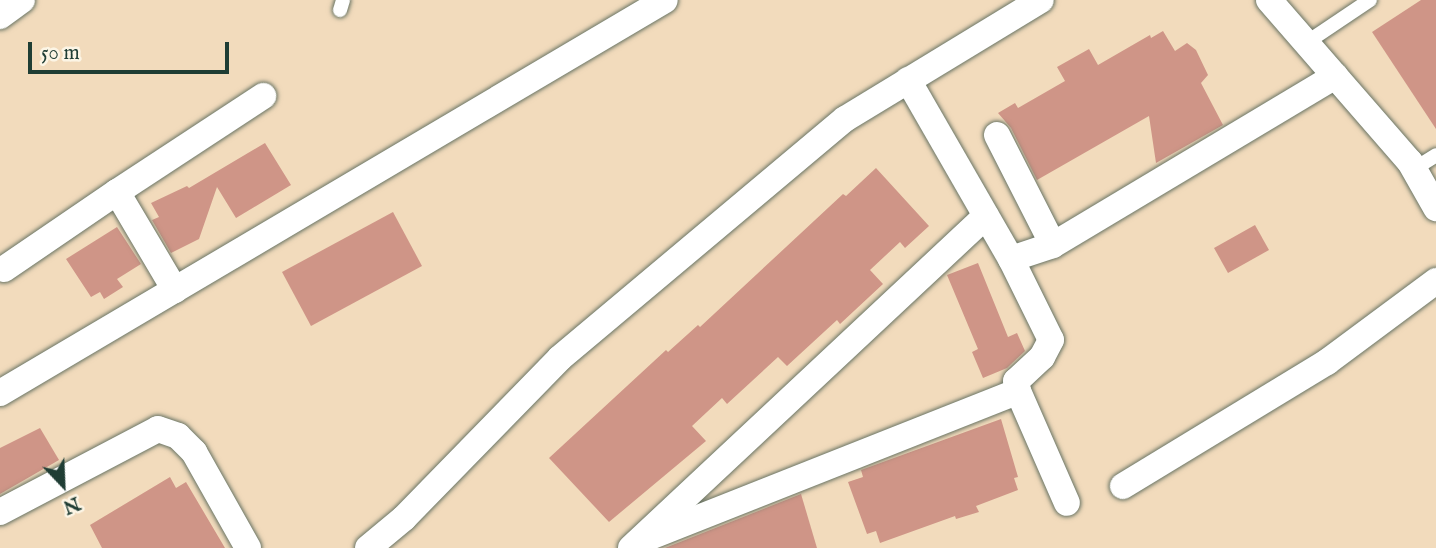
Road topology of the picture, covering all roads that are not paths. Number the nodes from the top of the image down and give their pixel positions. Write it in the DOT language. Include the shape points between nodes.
graph roads {
  1 [pos="22,0"];
  2 [pos="665,0"];
  3 [pos="1041,0"];
  4 [pos="1269,0"];
  5 [pos="1370,0"];
  6 [pos="0,16"];
  7 [pos="1306,43"];
  8 [pos="1335,76"];
  9 [pos="908,80"];
  10 [pos="263,96"];
  11 [pos="997,135"];
  12 [pos="1436,155"];
  13 [pos="1414,169"];
  14 [pos="117,192"];
  15 [pos="1435,205"];
  16 [pos="986,216"];
  17 [pos="1053,245"];
  18 [pos="1011,259"];
  19 [pos="4,269"];
  20 [pos="1436,281"];
  21 [pos="175,290"];
  22 [pos="1018,391"];
  23 [pos="0,393"];
  24 [pos="1123,486"];
  25 [pos="1067,503"];
  26 [pos="0,512"];
  27 [pos="630,547"];
  28 [pos="248,548"];
  29 [pos="368,548"];
  1 -- 6 [label="street"];
  2 -- 21 [label="street"];
  3 -- 9 [label="street"];
  4 -- 7 [label="street"];
  5 -- 7 [label="lane"];
  7 -- 8 [label="street"];
  8 -- 13 [label="street"];
  8 -- 17 [label="street"];
  9 -- 16 [label="street"];
  9 -- 29 [label="street" via="845,119 560,358 404,518"];
  10 -- 14 [label="street"];
  11 -- 17 [label="street"];
  12 -- 13 [label="lane"];
  13 -- 15 [label="street"];
  14 -- 19 [label="street"];
  14 -- 21 [label="street"];
  16 -- 18 [label="street"];
  16 -- 27 [label="street"];
  17 -- 18 [label="street"];
  18 -- 22 [label="street" via="1051,340 1042,357 1016,381"];
  20 -- 24 [label="street" via="1328,362"];
  21 -- 23 [label="street"];
  22 -- 25 [label="street"];
  22 -- 27 [label="street"];
  26 -- 28 [label="street" via="158,429 178,436 194,452"];
}
